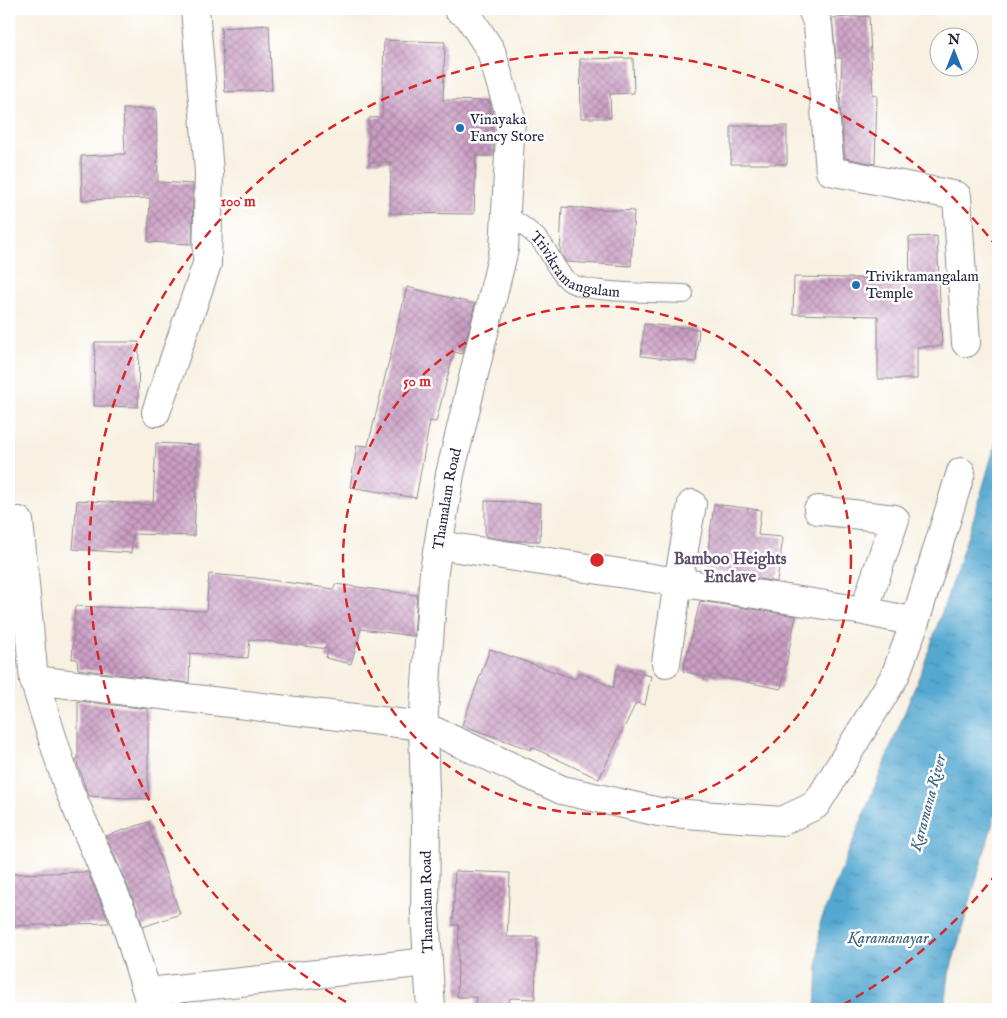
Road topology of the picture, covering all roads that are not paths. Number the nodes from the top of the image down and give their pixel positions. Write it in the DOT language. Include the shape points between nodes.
graph roads {
  1 [pos="195,9"];
  2 [pos="812,9"];
  3 [pos="465,11"];
  4 [pos="506,214"];
  5 [pos="684,294"];
  6 [pos="966,343"];
  7 [pos="156,412"];
  8 [pos="961,472"];
  9 [pos="692,504"];
  10 [pos="818,510"];
  11 [pos="19,520"];
  12 [pos="439,545"];
  13 [pos="678,582"];
  14 [pos="864,611"];
  15 [pos="915,622"];
  16 [pos="666,663"];
  17 [pos="34,680"];
  18 [pos="423,726"];
  19 [pos="428,962"];
  20 [pos="150,1001"];
  21 [pos="431,1009"];
  1 -- 7 [label="street" via="209,172 207,264"];
  2 -- 6 [label="street" via="818,25 830,171 957,196"];
  3 -- 4 [label="street, Thamalam Road" via="491,51 511,118"];
  4 -- 5 [label="lane, Trivikramangalam" via="542,242 567,281 579,287"];
  4 -- 12 [label="street, Thamalam Road" via="504,249 450,474"];
  8 -- 15 [label="street"];
  9 -- 13 [label="street"];
  10 -- 14 [label="street" via="894,519"];
  11 -- 17 [label="street"];
  12 -- 13 [label="street"];
  12 -- 18 [label="street, Thamalam Road" via="434,571"];
  13 -- 14 [label="street"];
  13 -- 16 [label="street"];
  14 -- 15 [label="street"];
  15 -- 18 [label="street" via="895,676 816,805 782,820 659,812 562,790"];
  17 -- 18 [label="street"];
  17 -- 20 [label="street" via="70,790 123,914"];
  18 -- 19 [label="street, Thamalam Road"];
  19 -- 20 [label="street"];
  19 -- 21 [label="street, Thamalam Road"];
}
